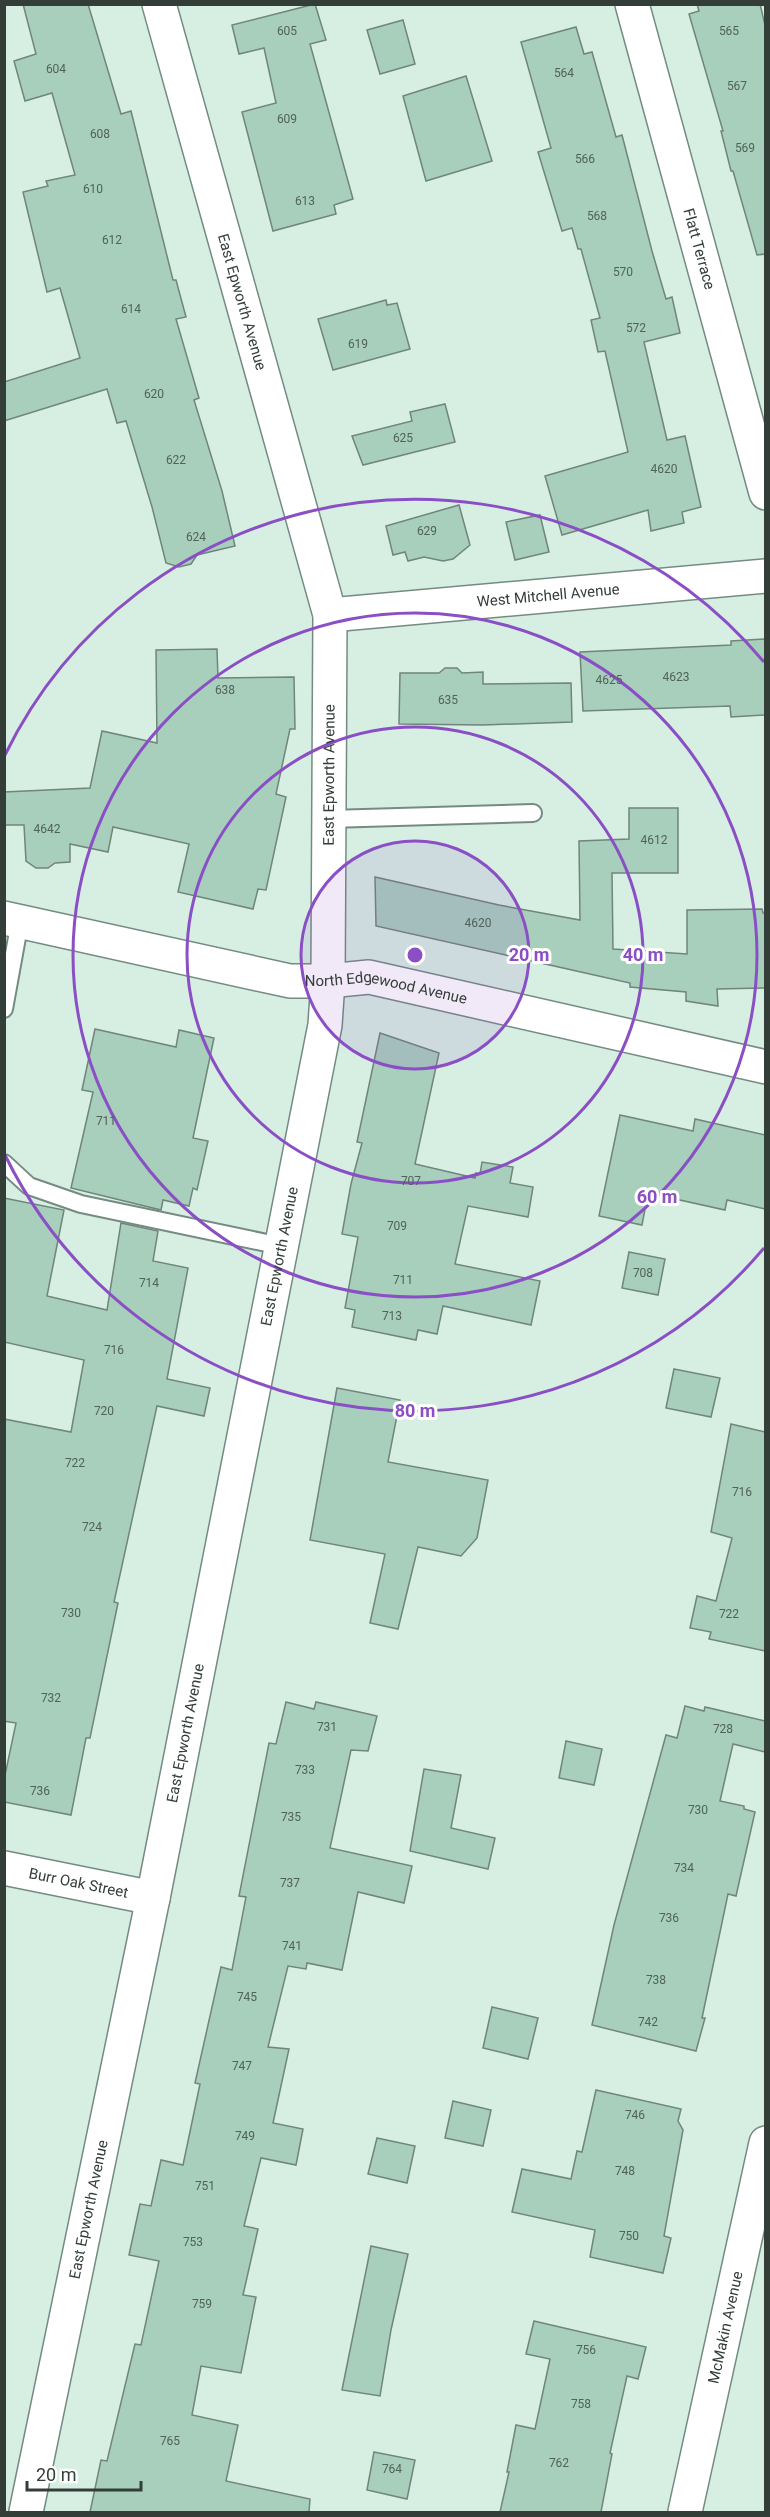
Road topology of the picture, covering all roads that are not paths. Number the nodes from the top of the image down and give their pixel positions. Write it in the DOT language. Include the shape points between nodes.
graph roads {
  1 [pos="159,4"];
  2 [pos="632,4"];
  3 [pos="765,493"];
  4 [pos="765,576"];
  5 [pos="330,615"];
  6 [pos="533,813"];
  7 [pos="329,819"];
  8 [pos="12,920"];
  9 [pos="328,981"];
  10 [pos="4,1009"];
  11 [pos="765,1067"];
  12 [pos="4,1163"];
  13 [pos="281,1246"];
  14 [pos="4,1868"];
  15 [pos="153,1898"];
  16 [pos="765,2143"];
  17 [pos="26,2512"];
  18 [pos="685,2512"];
  1 -- 5 [label="street, East Epworth Avenue"];
  2 -- 3 [label="street, Flatt Terrace"];
  4 -- 5 [label="street, West Mitchell Avenue"];
  5 -- 7 [label="street, East Epworth Avenue"];
  6 -- 7 [label="lane"];
  7 -- 9 [label="street, East Epworth Avenue"];
  8 -- 9 [label="street, North Edgewood Avenue" via="290,981"];
  8 -- 10 [label="lane"];
  9 -- 11 [label="street, North Edgewood Avenue" via="369,977"];
  9 -- 13 [label="street, East Epworth Avenue" via="325,1025"];
  12 -- 13 [label="lane" via="29,1185 81,1204"];
  13 -- 15 [label="street, East Epworth Avenue"];
  14 -- 15 [label="street, Burr Oak Street"];
  15 -- 17 [label="street, East Epworth Avenue"];
  16 -- 18 [label="street, McMakin Avenue"];
}
